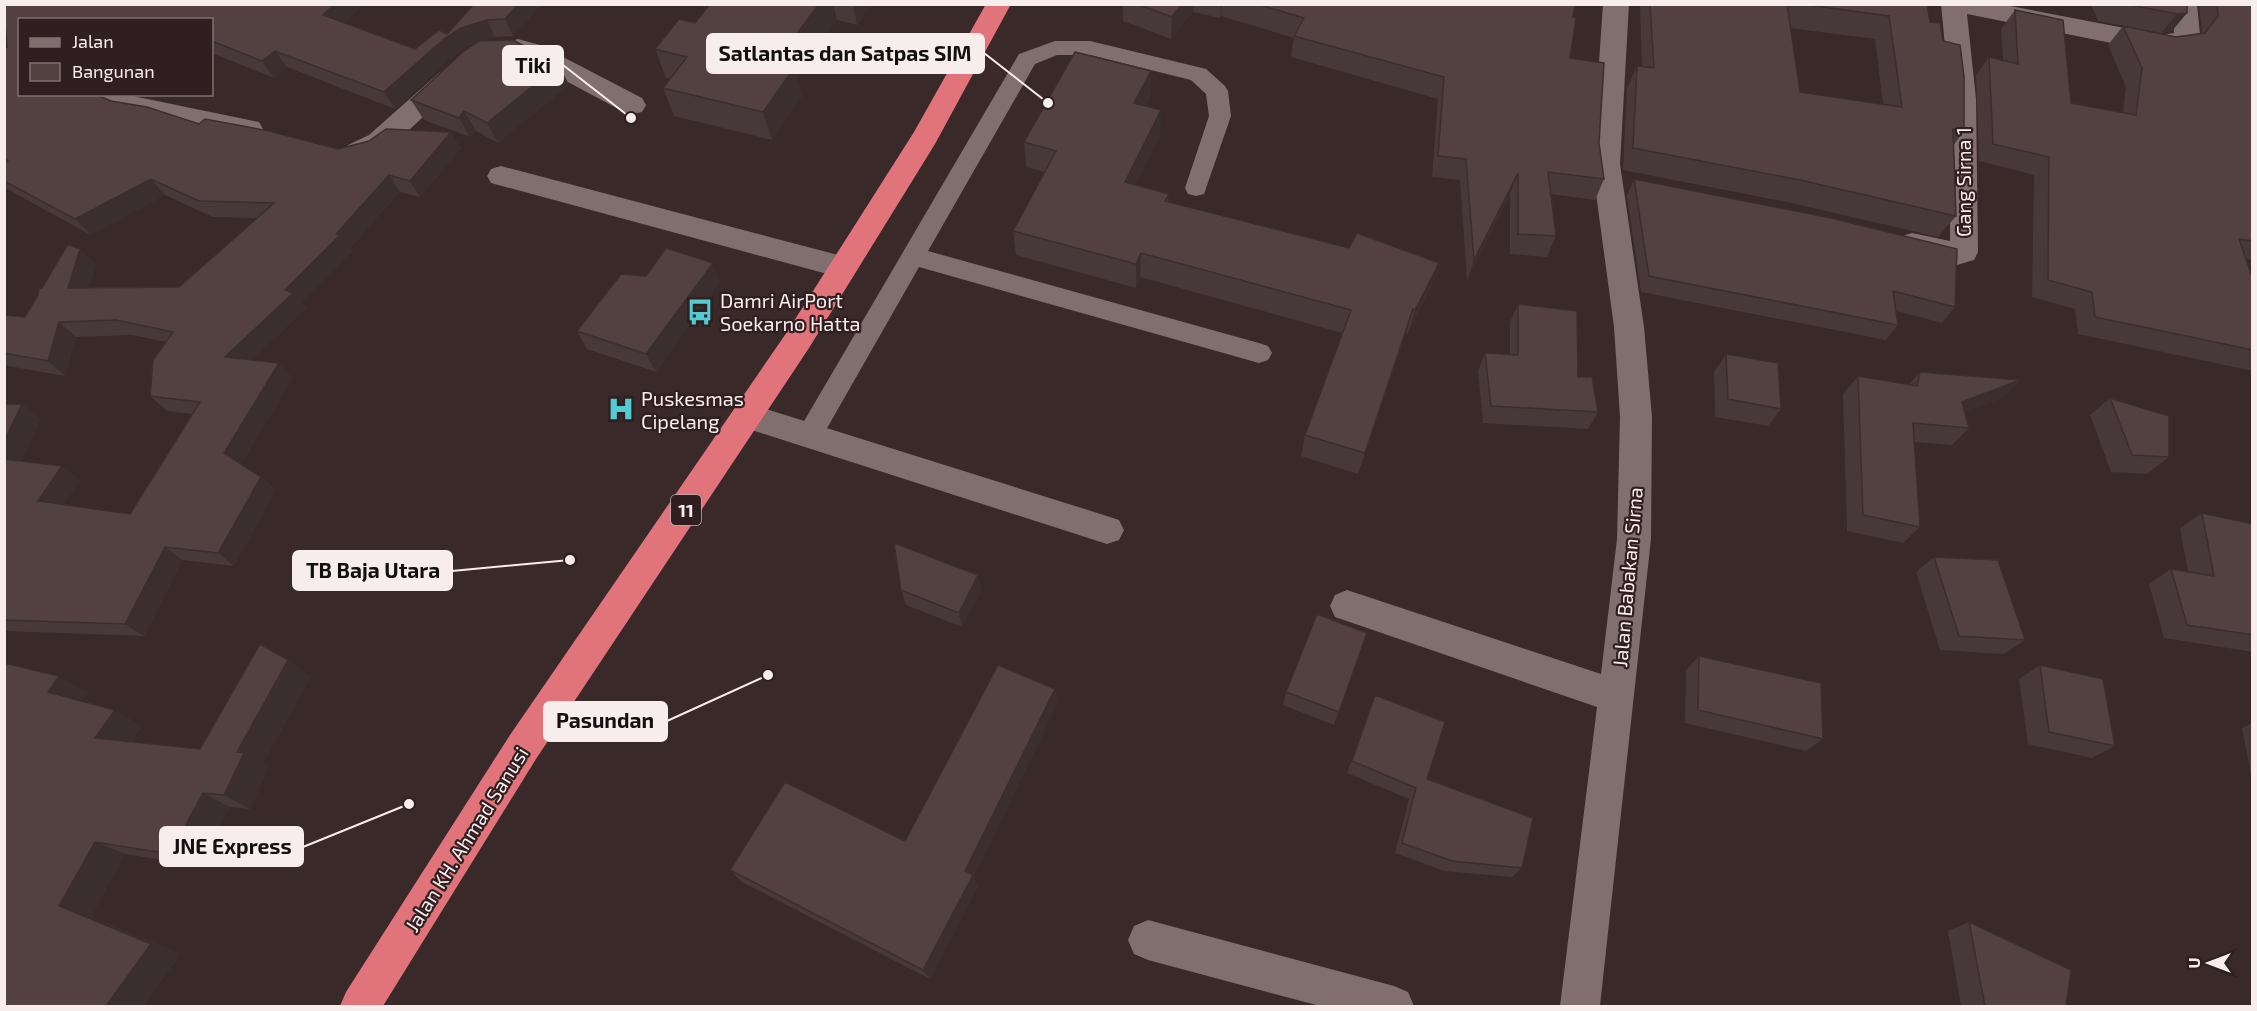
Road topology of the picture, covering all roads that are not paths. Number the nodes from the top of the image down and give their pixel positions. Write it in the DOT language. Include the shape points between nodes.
graph roads {
  1 [pos="999,4"];
  2 [pos="1616,4"];
  3 [pos="1954,4"];
  4 [pos="2184,4"];
  5 [pos="496,48"];
  6 [pos="464,64"];
  7 [pos="101,96"];
  8 [pos="633,105"];
  9 [pos="270,133"];
  10 [pos="339,151"];
  11 [pos="501,176"];
  12 [pos="1608,180"];
  13 [pos="1640,186"];
  14 [pos="1196,188"];
  15 [pos="1887,237"];
  16 [pos="913,256"];
  17 [pos="842,267"];
  18 [pos="1259,353"];
  19 [pos="747,416"];
  20 [pos="809,436"];
  21 [pos="1107,530"];
  22 [pos="1347,606"];
  23 [pos="1615,696"];
  24 [pos="1148,940"];
  25 [pos="360,1006"];
  26 [pos="1394,1006"];
  27 [pos="1580,1006"];
  1 -- 17 [label="highway, Jalan KH. Ahmad Sanusi / 11" via="925,137"];
  2 -- 12 [label="street, Jalan Babakan Sirna"];
  3 -- 4 [label="street" via="2161,44 2180,43 2187,35"];
  3 -- 15 [label="street, Gang Sirna 1" via="1963,99 1964,252 1957,254"];
  5 -- 8 [label="street" via="531,51"];
  6 -- 10 [label="street" via="379,142 359,152"];
  7 -- 9 [label="street" via="126,106"];
  11 -- 17 [label="street"];
  12 -- 13 [label="street"];
  12 -- 23 [label="street, Jalan Babakan Sirna" via="1629,327 1636,417 1634,538"];
  14 -- 16 [label="lane" via="1220,116 1217,91 1198,74 1090,48 1055,48 1027,59"];
  16 -- 18 [label="lane"];
  16 -- 20 [label="lane"];
  17 -- 19 [label="highway, Jalan KH. Ahmad Sanusi / 11"];
  19 -- 20 [label="street"];
  19 -- 25 [label="highway, Jalan KH. Ahmad Sanusi / 11" via="523,747"];
  20 -- 21 [label="street"];
  22 -- 23 [label="street"];
  23 -- 27 [label="street, Jalan Babakan Sirna"];
  24 -- 26 [label="street"];
}
